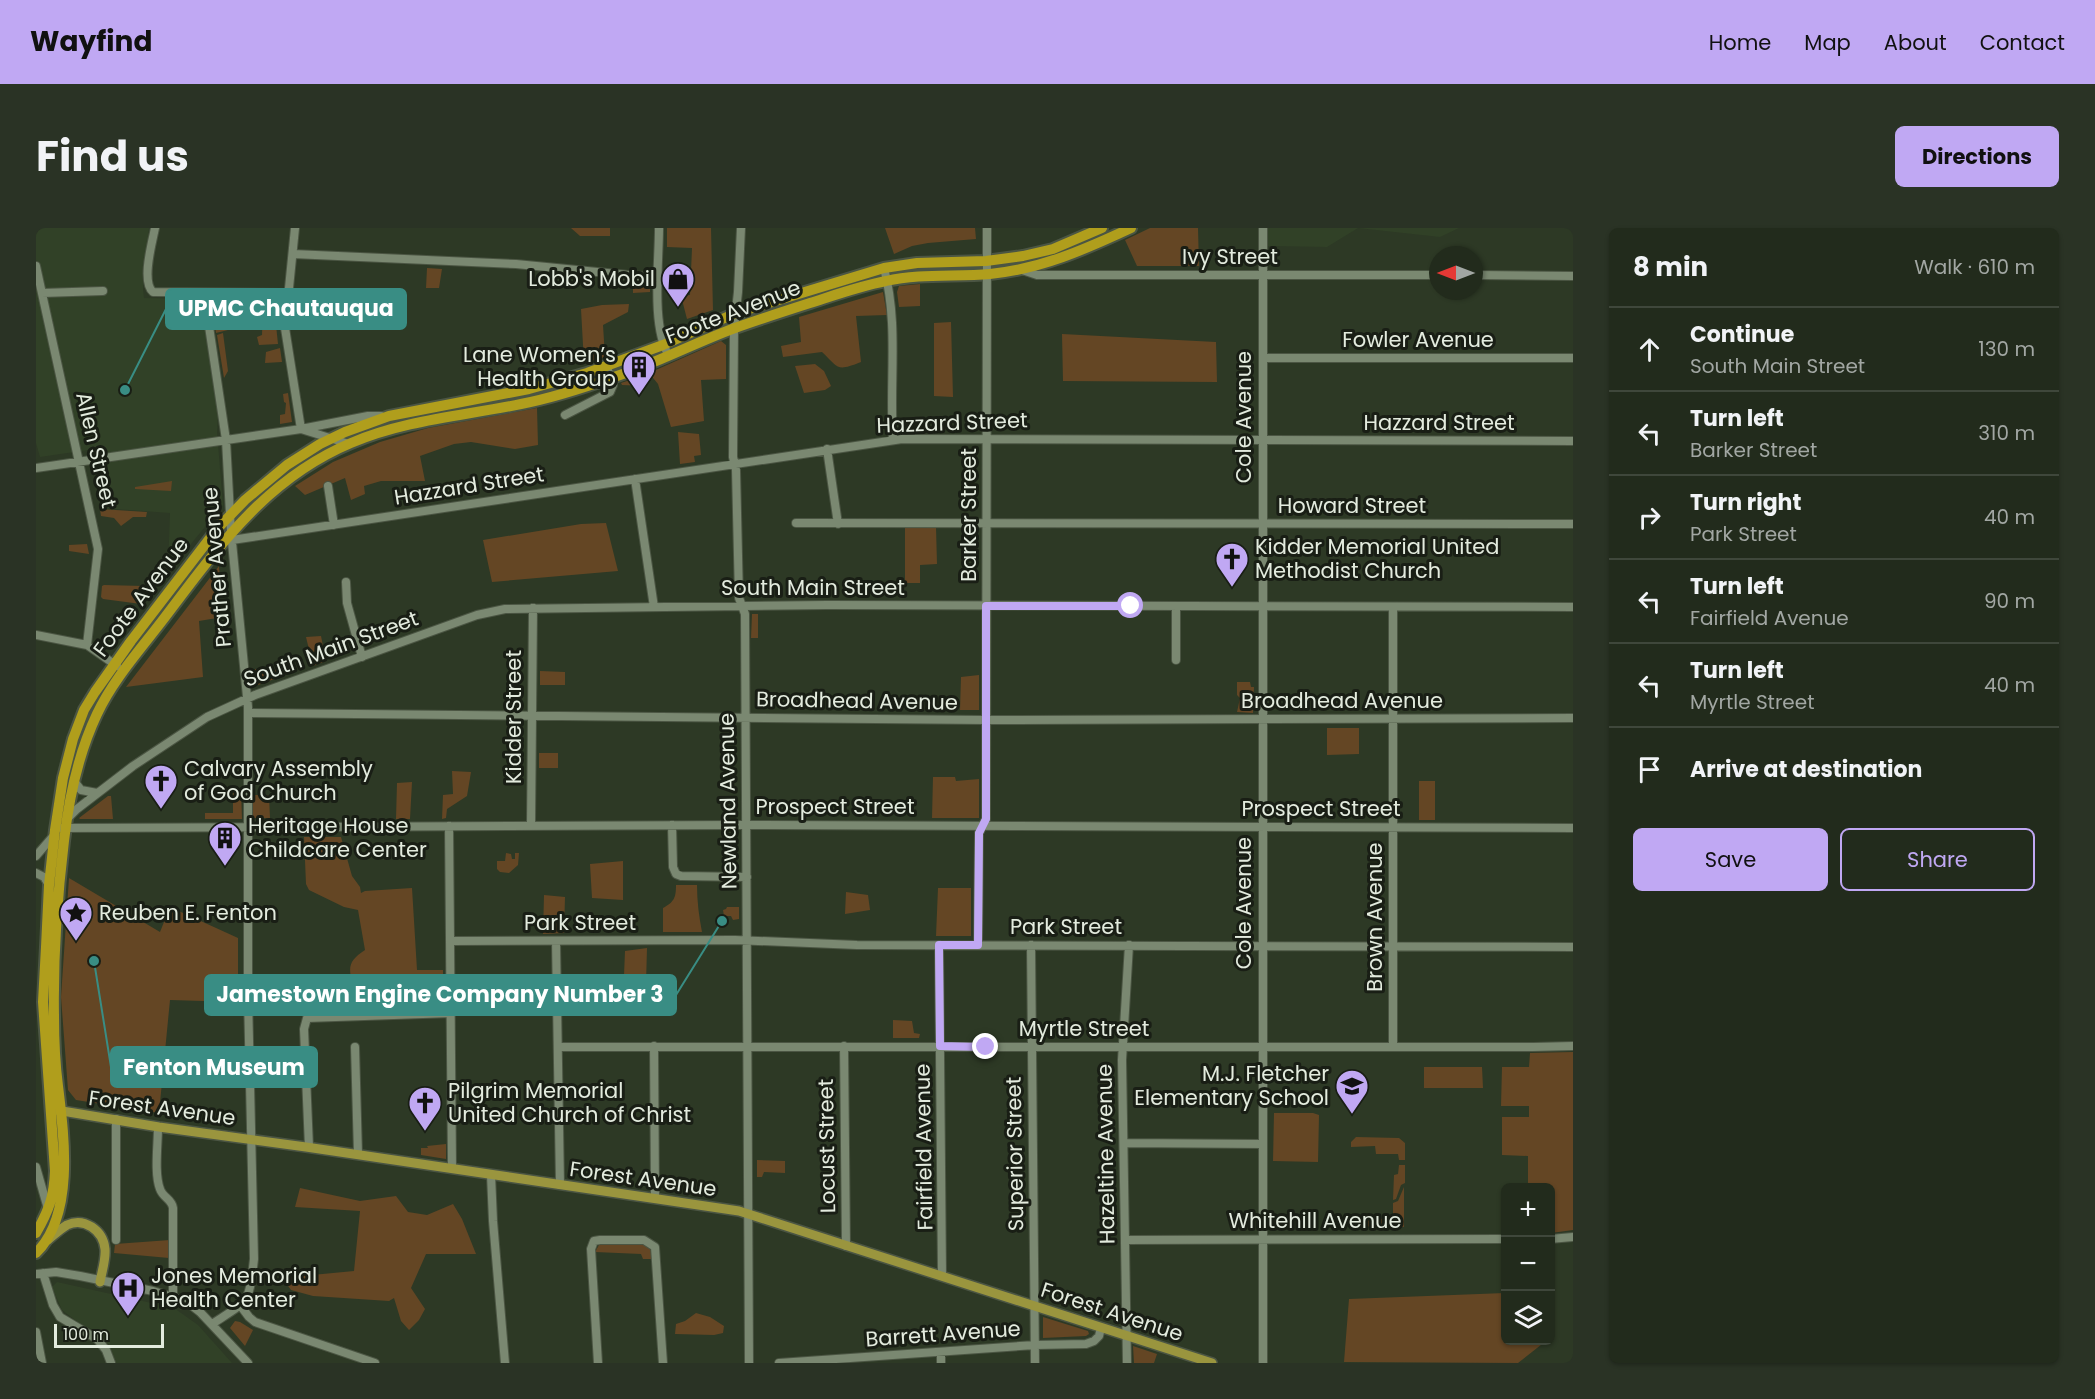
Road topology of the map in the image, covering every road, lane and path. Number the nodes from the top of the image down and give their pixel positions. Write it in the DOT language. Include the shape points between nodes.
graph roads {
  1 [pos="155,228"];
  2 [pos="296,228"];
  3 [pos="659,228"];
  4 [pos="741,228"];
  5 [pos="987,228"];
  6 [pos="1102,228"];
  7 [pos="1131,228"];
  8 [pos="1263,228"];
  9 [pos="293,254"];
  10 [pos="987,261"];
  11 [pos="36,266"];
  12 [pos="884,268"];
  13 [pos="1022,270"];
  14 [pos="987,274"];
  15 [pos="1262,275"];
  16 [pos="1429,275"];
  17 [pos="1483,275"];
  18 [pos="1573,276"];
  19 [pos="658,278"];
  20 [pos="887,280"];
  21 [pos="102,291"];
  22 [pos="42,293"];
  23 [pos="204,293"];
  24 [pos="288,294"];
  25 [pos="736,313"];
  26 [pos="734,328"];
  27 [pos="663,345"];
  28 [pos="669,356"];
  29 [pos="1263,358"];
  30 [pos="1573,358"];
  31 [pos="607,367"];
  32 [pos="611,378"];
  33 [pos="565,415"];
  34 [pos="389,416"];
  35 [pos="301,429"];
  36 [pos="333,438"];
  37 [pos="226,440"];
  38 [pos="893,440"];
  39 [pos="987,440"];
  40 [pos="1262,440"];
  41 [pos="1573,441"];
  42 [pos="349,444"];
  43 [pos="827,449"];
  44 [pos="80,462"];
  45 [pos="734,463"];
  46 [pos="36,468"];
  47 [pos="635,479"];
  48 [pos="328,486"];
  49 [pos="229,517"];
  50 [pos="795,523"];
  51 [pos="987,523"];
  52 [pos="838,524"];
  53 [pos="1262,524"];
  54 [pos="1573,524"];
  55 [pos="334,525"];
  56 [pos="231,536"];
  57 [pos="346,582"];
  58 [pos="741,606"];
  59 [pos="986,606"];
  60 [pos="1176,606"];
  61 [pos="1263,606"];
  62 [pos="654,607"];
  63 [pos="1393,607"];
  64 [pos="1573,607"];
  65 [pos="533,608"];
  66 [pos="36,635"];
  67 [pos="87,645"];
  68 [pos="362,657"];
  69 [pos="1176,660"];
  70 [pos="119,667"];
  71 [pos="247,699"];
  72 [pos="248,713"];
  73 [pos="532,716"];
  74 [pos="745,718"];
  75 [pos="1573,718"];
  76 [pos="1393,719"];
  77 [pos="986,720"];
  78 [pos="1262,720"];
  79 [pos="74,780"];
  80 [pos="97,793"];
  81 [pos="672,825"];
  82 [pos="747,825"];
  83 [pos="249,826"];
  84 [pos="449,826"];
  85 [pos="531,826"];
  86 [pos="982,826"];
  87 [pos="1262,827"];
  88 [pos="1393,827"];
  89 [pos="60,828"];
  90 [pos="1573,828"];
  91 [pos="36,855"];
  92 [pos="36,873"];
  93 [pos="747,877"];
  94 [pos="49,885"];
  95 [pos="451,941"];
  96 [pos="556,941"];
  97 [pos="747,942"];
  98 [pos="939,945"];
  99 [pos="978,945"];
  100 [pos="1031,945"];
  101 [pos="1129,945"];
  102 [pos="1262,946"];
  103 [pos="1393,946"];
  104 [pos="1573,947"];
  105 [pos="452,1013"];
  106 [pos="654,1046"];
  107 [pos="748,1046"];
  108 [pos="844,1046"];
  109 [pos="940,1046"];
  110 [pos="1573,1046"];
  111 [pos="356,1047"];
  112 [pos="558,1047"];
  113 [pos="1031,1047"];
  114 [pos="1123,1047"];
  115 [pos="1263,1047"];
  116 [pos="1393,1047"];
  117 [pos="50,1110"];
  118 [pos="62,1110"];
  119 [pos="116,1119"];
  120 [pos="158,1127"];
  121 [pos="251,1139"];
  122 [pos="1124,1143"];
  123 [pos="1263,1144"];
  124 [pos="309,1147"];
  125 [pos="358,1154"];
  126 [pos="36,1167"];
  127 [pos="452,1168"];
  128 [pos="491,1174"];
  129 [pos="560,1185"];
  130 [pos="655,1198"];
  131 [pos="49,1211"];
  132 [pos="749,1214"];
  133 [pos="36,1233"];
  134 [pos="1573,1237"];
  135 [pos="1501,1239"];
  136 [pos="1555,1239"];
  137 [pos="116,1240"];
  138 [pos="1125,1240"];
  139 [pos="1263,1240"];
  140 [pos="46,1241"];
  141 [pos="846,1246"];
  142 [pos="36,1253"];
  143 [pos="39,1274"];
  144 [pos="942,1276"];
  145 [pos="100,1282"];
  146 [pos="173,1296"];
  147 [pos="240,1305"];
  148 [pos="1035,1306"];
  149 [pos="212,1324"];
  150 [pos="1101,1328"];
  151 [pos="36,1332"];
  152 [pos="1126,1336"];
  153 [pos="1035,1345"];
  154 [pos="941,1352"];
  155 [pos="848,1361"];
  156 [pos="42,1363"];
  157 [pos="111,1363"];
  158 [pos="248,1363"];
  159 [pos="375,1363"];
  160 [pos="505,1363"];
  161 [pos="598,1363"];
  162 [pos="663,1363"];
  163 [pos="749,1363"];
  164 [pos="779,1363"];
  165 [pos="941,1363"];
  166 [pos="1035,1363"];
  167 [pos="1127,1363"];
  168 [pos="1212,1363"];
  169 [pos="1263,1363"];
  1 -- 23 [label="street" via="147,276 150,290"];
  2 -- 9 [label="street"];
  3 -- 19 [label="street"];
  4 -- 25 [label="street, Newland Avenue"];
  5 -- 10 [label="street, Barker Street"];
  6 -- 10 [label="highway, Foote Avenue" via="1053,249"];
  7 -- 13 [label="highway, Foote Avenue" via="1071,255"];
  8 -- 15 [label="street, Cole Avenue"];
  9 -- 19 [label="street" via="516,264"];
  9 -- 24 [label="street"];
  10 -- 12 [label="highway, Foote Avenue"];
  10 -- 14 [label="street, Barker Street"];
  11 -- 22 [label="street, Allen Street"];
  12 -- 20 [label="street"];
  12 -- 25 [label="highway, Foote Avenue"];
  13 -- 14 [label="highway, Foote Avenue"];
  13 -- 15 [label="street, Ivy Street" via="1038,274"];
  14 -- 20 [label="highway, Foote Avenue" via="920,275"];
  14 -- 39 [label="street, Barker Street"];
  15 -- 16 [label="street, Ivy Street"];
  15 -- 29 [label="street, Cole Avenue"];
  17 -- 18 [label="street"];
  19 -- 27 [label="street"];
  20 -- 26 [label="highway, Foote Avenue"];
  20 -- 38 [label="street" via="892,314"];
  21 -- 22 [label="street"];
  22 -- 44 [label="street, Allen Street"];
  23 -- 24 [label="street"];
  23 -- 37 [label="street, Prather Avenue"];
  24 -- 35 [label="street" via="285,328"];
  25 -- 26 [label="street, Newland Avenue"];
  25 -- 27 [label="highway, Foote Avenue"];
  26 -- 28 [label="highway, Foote Avenue"];
  26 -- 45 [label="street, Newland Avenue"];
  27 -- 28 [label="street"];
  27 -- 31 [label="highway, Foote Avenue"];
  28 -- 32 [label="highway, Foote Avenue"];
  29 -- 30 [label="street, Fowler Avenue"];
  29 -- 40 [label="street, Cole Avenue"];
  31 -- 32 [label="street"];
  31 -- 34 [label="highway, Foote Avenue" via="529,389"];
  32 -- 33 [label="street" via="610,392"];
  32 -- 42 [label="highway, Foote Avenue" via="522,404 418,422"];
  34 -- 35 [label="street, Foote Avenue" via="368,416"];
  34 -- 36 [label="highway, Foote Avenue"];
  35 -- 36 [label="street, Foote Avenue"];
  35 -- 37 [label="street, Foote Avenue"];
  36 -- 42 [label="street, Foote Avenue"];
  36 -- 49 [label="highway, Foote Avenue" via="287,465"];
  37 -- 44 [label="street, Foote Avenue"];
  37 -- 49 [label="street, Prather Avenue"];
  38 -- 39 [label="street, Hazzard Street"];
  38 -- 43 [label="street, Hazzard Street"];
  39 -- 40 [label="street, Hazzard Street"];
  39 -- 51 [label="street, Barker Street"];
  40 -- 41 [label="street, Hazzard Street"];
  40 -- 53 [label="street, Cole Avenue"];
  42 -- 56 [label="highway, Foote Avenue" via="327,454 262,500"];
  43 -- 45 [label="street, Hazzard Street"];
  43 -- 52 [label="street"];
  44 -- 46 [label="street, Foote Avenue"];
  44 -- 67 [label="street, Allen Street" via="98,549"];
  45 -- 47 [label="street, Hazzard Street"];
  45 -- 58 [label="street, Newland Avenue"];
  47 -- 55 [label="street, Hazzard Street"];
  47 -- 62 [label="street"];
  48 -- 55 [label="street"];
  49 -- 56 [label="street, Prather Avenue"];
  49 -- 70 [label="highway, Foote Avenue"];
  50 -- 52 [label="street, Howard Street"];
  51 -- 52 [label="street, Howard Street"];
  51 -- 53 [label="street, Howard Street"];
  51 -- 59 [label="street, Barker Street"];
  53 -- 54 [label="street, Howard Street"];
  53 -- 61 [label="street, Cole Avenue"];
  55 -- 56 [label="street, Hazzard Street"];
  56 -- 70 [label="highway, Foote Avenue"];
  56 -- 71 [label="street, Prather Avenue"];
  57 -- 68 [label="street" via="347,603"];
  58 -- 59 [label="street, South Main Street"];
  58 -- 62 [label="street, South Main Street"];
  58 -- 74 [label="street, Newland Avenue" via="745,614"];
  59 -- 60 [label="street, South Main Street"];
  59 -- 77 [label="street, Barker Street"];
  60 -- 61 [label="street, South Main Street"];
  60 -- 69 [label="street"];
  61 -- 63 [label="street, South Main Street"];
  61 -- 78 [label="street, Cole Avenue"];
  62 -- 65 [label="street, South Main Street"];
  63 -- 64 [label="street, South Main Street"];
  63 -- 76 [label="street, Brown Avenue"];
  65 -- 68 [label="street, South Main Street" via="486,613"];
  65 -- 73 [label="street, Kidder Street"];
  66 -- 67 [label="street"];
  67 -- 70 [label="street"];
  68 -- 71 [label="street, South Main Street"];
  70 -- 79 [label="highway, Foote Avenue" via="98,711"];
  70 -- 89 [label="highway, Foote Avenue" via="84,710 73,738 63,778"];
  71 -- 72 [label="street, Prather Avenue"];
  71 -- 80 [label="street, South Main Street" via="190,727"];
  72 -- 73 [label="street, Broadhead Avenue"];
  72 -- 83 [label="street, Prather Avenue"];
  73 -- 74 [label="street, Broadhead Avenue"];
  73 -- 85 [label="street, Kidder Street"];
  74 -- 77 [label="street, Broadhead Avenue"];
  74 -- 82 [label="street, Newland Avenue"];
  75 -- 76 [label="street, Broadhead Avenue"];
  76 -- 78 [label="street, Broadhead Avenue"];
  76 -- 88 [label="street, Brown Avenue"];
  77 -- 78 [label="street, Broadhead Avenue"];
  77 -- 86 [label="street, Barker Street" via="986,819"];
  78 -- 87 [label="street, Cole Avenue"];
  79 -- 80 [label="street" via="81,790"];
  79 -- 89 [label="highway, Foote Avenue"];
  80 -- 89 [label="street, South Main Street"];
  81 -- 82 [label="street, Prospect Street"];
  81 -- 85 [label="street, Prospect Street"];
  81 -- 93 [label="street" via="676,874"];
  82 -- 86 [label="street, Prospect Street"];
  82 -- 93 [label="street, Newland Avenue"];
  83 -- 84 [label="street, Prospect Street"];
  83 -- 89 [label="street, Prospect Street"];
  83 -- 121 [label="street, Prather Avenue"];
  84 -- 85 [label="street, Prospect Street"];
  84 -- 95 [label="street"];
  86 -- 87 [label="street, Prospect Street"];
  86 -- 99 [label="street, Barker Street"];
  87 -- 88 [label="street, Prospect Street"];
  87 -- 102 [label="street, Cole Avenue"];
  88 -- 90 [label="street, Prospect Street"];
  88 -- 103 [label="street, Brown Avenue"];
  89 -- 91 [label="street, South Main Street"];
  89 -- 94 [label="highway"];
  89 -- 118 [label="highway" via="54,1022"];
  92 -- 94 [label="street" via="45,877"];
  93 -- 97 [label="street, Newland Avenue"];
  94 -- 117 [label="highway" via="43,1002"];
  95 -- 96 [label="street, Park Street"];
  95 -- 105 [label="street"];
  96 -- 97 [label="street, Park Street"];
  96 -- 112 [label="street"];
  97 -- 98 [label="street, Park Street"];
  97 -- 107 [label="street, Newland Avenue"];
  98 -- 99 [label="street, Park Street"];
  98 -- 109 [label="street, Fairfield Avenue"];
  99 -- 100 [label="street, Park Street"];
  100 -- 101 [label="street, Park Street"];
  100 -- 113 [label="street, Superior Street"];
  101 -- 102 [label="street, Park Street"];
  101 -- 114 [label="street, Hazeltine Avenue"];
  102 -- 103 [label="street, Park Street"];
  102 -- 115 [label="street, Cole Avenue"];
  103 -- 104 [label="street, Park Street"];
  103 -- 116 [label="street, Brown Avenue"];
  105 -- 124 [label="street" via="306,1018"];
  105 -- 127 [label="street"];
  106 -- 107 [label="street, Myrtle Street"];
  106 -- 112 [label="street, Myrtle Street"];
  106 -- 130 [label="street"];
  107 -- 108 [label="street, Myrtle Street"];
  107 -- 132 [label="street, Newland Avenue"];
  108 -- 109 [label="street, Myrtle Street"];
  108 -- 141 [label="street, Locust Street"];
  109 -- 113 [label="street, Myrtle Street"];
  109 -- 144 [label="street, Fairfield Avenue"];
  110 -- 116 [label="street, Myrtle Street"];
  111 -- 125 [label="street"];
  112 -- 129 [label="street"];
  113 -- 114 [label="street, Myrtle Street"];
  113 -- 148 [label="street, Superior Street"];
  114 -- 115 [label="street, Myrtle Street"];
  114 -- 122 [label="street, Hazeltine Avenue"];
  115 -- 116 [label="street, Myrtle Street"];
  115 -- 123 [label="street, Cole Avenue"];
  117 -- 118 [label="main road, Forest Avenue"];
  117 -- 131 [label="highway" via="55,1171"];
  118 -- 119 [label="main road, Forest Avenue"];
  118 -- 140 [label="highway" via="63,1193"];
  119 -- 120 [label="main road, Forest Avenue"];
  119 -- 137 [label="street"];
  120 -- 121 [label="main road, Forest Avenue"];
  120 -- 146 [label="street" via="159,1184 173,1208"];
  121 -- 124 [label="main road, Forest Avenue"];
  121 -- 147 [label="street, Prather Avenue" via="254,1259 248,1298"];
  122 -- 123 [label="street"];
  122 -- 138 [label="street, Hazeltine Avenue"];
  123 -- 139 [label="street, Cole Avenue"];
  124 -- 125 [label="main road, Forest Avenue"];
  125 -- 127 [label="main road, Forest Avenue"];
  126 -- 131 [label="street"];
  127 -- 128 [label="main road, Forest Avenue"];
  128 -- 129 [label="main road, Forest Avenue"];
  128 -- 160 [label="street"];
  129 -- 130 [label="main road, Forest Avenue"];
  130 -- 132 [label="main road, Forest Avenue"];
  131 -- 133 [label="highway"];
  132 -- 141 [label="main road, Forest Avenue"];
  132 -- 163 [label="street, Newland Avenue"];
  134 -- 136 [label="street"];
  135 -- 139 [label="street, Whitehill Avenue"];
  138 -- 139 [label="street, Whitehill Avenue"];
  138 -- 152 [label="street, Hazeltine Avenue"];
  139 -- 169 [label="street, Cole Avenue"];
  140 -- 142 [label="highway"];
  140 -- 145 [label="main road" via="72,1224 98,1230 105,1253"];
  141 -- 144 [label="main road, Forest Avenue"];
  143 -- 145 [label="street" via="56,1272"];
  143 -- 157 [label="street" via="60,1317 97,1339"];
  144 -- 148 [label="main road, Forest Avenue"];
  145 -- 146 [label="street"];
  146 -- 149 [label="street" via="186,1301"];
  147 -- 149 [label="street"];
  147 -- 159 [label="street" via="255,1322"];
  148 -- 150 [label="main road, Forest Avenue"];
  148 -- 153 [label="street, Superior Street"];
  149 -- 158 [label="street"];
  150 -- 152 [label="main road, Forest Avenue"];
  150 -- 153 [label="street, Barrett Avenue" via="1099,1336 1086,1344"];
  151 -- 156 [label="street"];
  152 -- 167 [label="street, Hazeltine Avenue"];
  152 -- 168 [label="main road, Forest Avenue"];
  153 -- 154 [label="street, Barrett Avenue"];
  153 -- 166 [label="street, Superior Street"];
  154 -- 155 [label="street, Barrett Avenue"];
  154 -- 165 [label="street"];
  155 -- 164 [label="street, Barrett Avenue"];
  161 -- 162 [label="street" via="592,1244 600,1240 644,1240 654,1246"];
}
